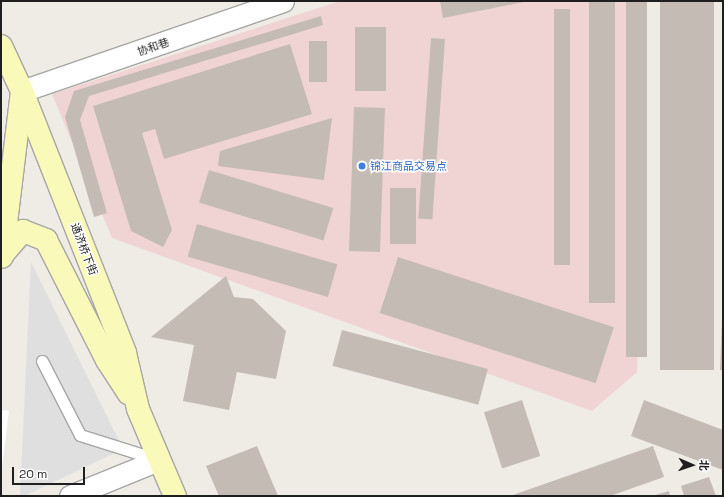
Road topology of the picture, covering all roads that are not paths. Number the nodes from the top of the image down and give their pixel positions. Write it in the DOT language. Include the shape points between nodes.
graph roads {
  1 [pos="284,1"];
  2 [pos="1,46"];
  3 [pos="22,91"];
  4 [pos="2,260"];
  5 [pos="42,361"];
  6 [pos="138,409"];
  7 [pos="158,460"];
  8 [pos="70,496"];
  9 [pos="175,496"];
  1 -- 3 [label="street, 协和巷"];
  2 -- 3 [label="street, 通济桥下街"];
  3 -- 4 [label="street, 通济桥下街"];
  3 -- 6 [label="street, 通济桥下街" via="125,354"];
  4 -- 6 [label="street, 通济桥下街" via="23,231 46,240 107,360"];
  5 -- 7 [label="lane" via="80,435"];
  6 -- 7 [label="street, 通济桥下街"];
  7 -- 8 [label="street"];
  7 -- 9 [label="street, 通济桥下街"];
}
